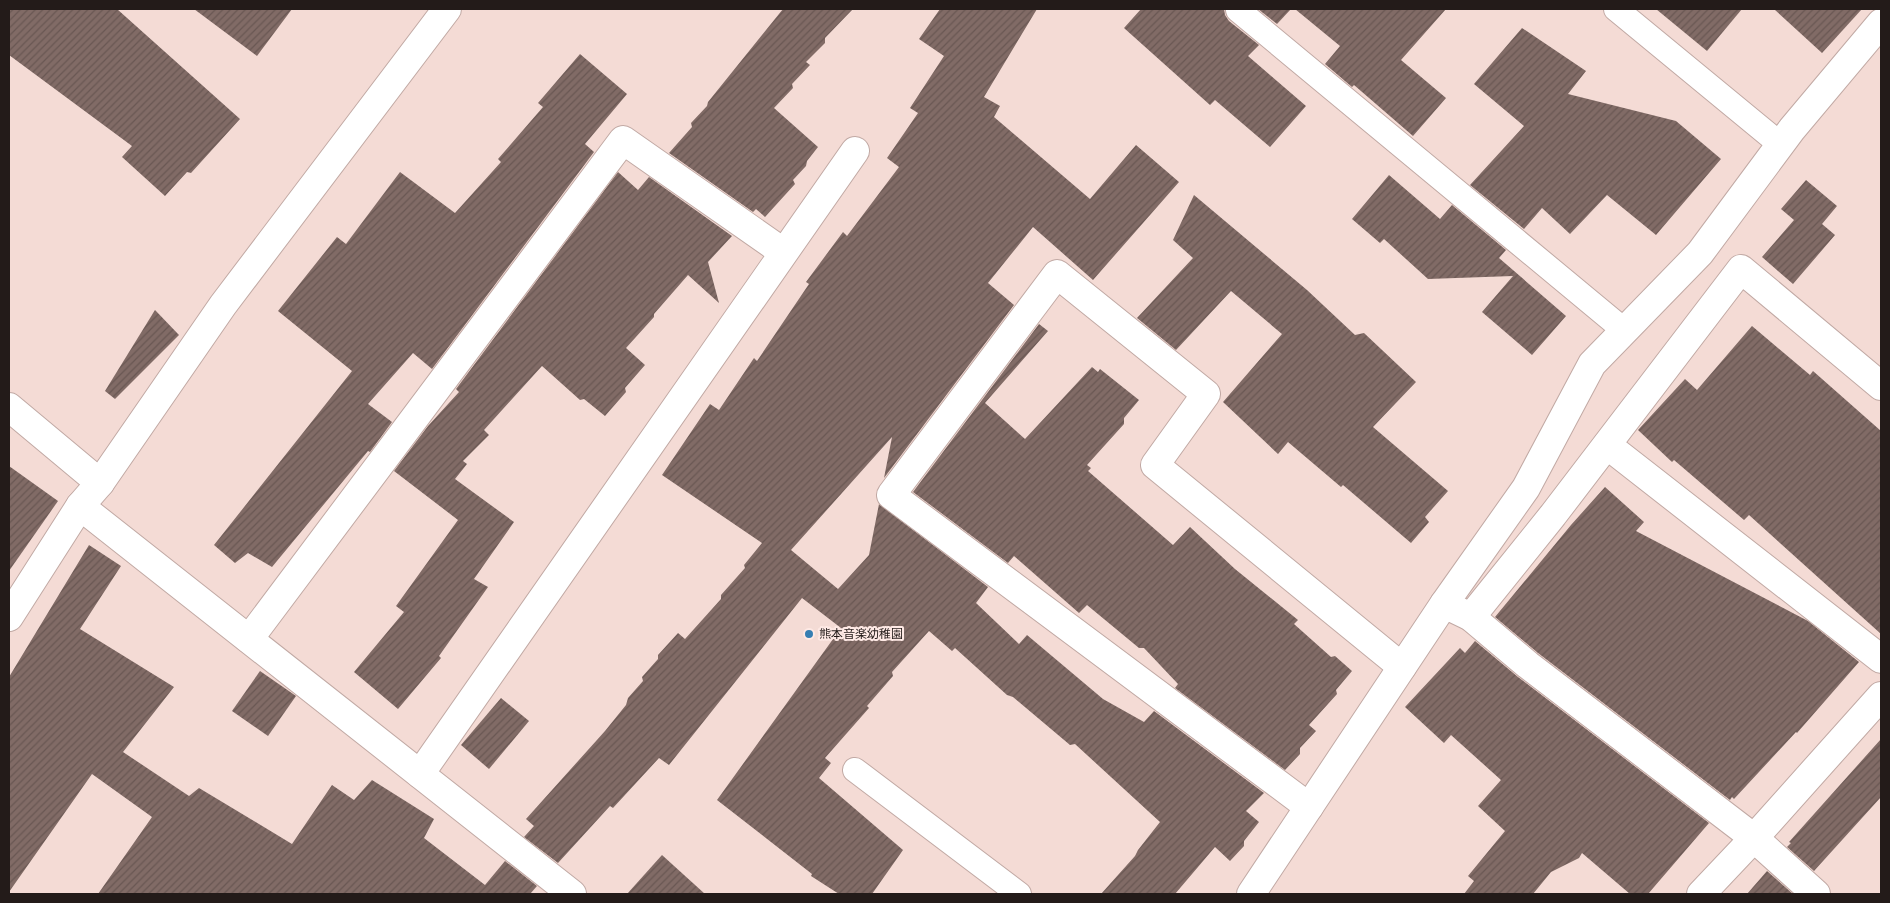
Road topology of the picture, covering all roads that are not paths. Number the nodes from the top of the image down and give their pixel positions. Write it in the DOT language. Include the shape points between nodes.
graph roads {
  1 [pos="447,9"];
  2 [pos="1616,9"];
  3 [pos="1238,10"];
  4 [pos="1881,23"];
  5 [pos="1781,145"];
  6 [pos="855,151"];
  7 [pos="783,252"];
  8 [pos="1625,331"];
  9 [pos="1881,386"];
  10 [pos="9,407"];
  11 [pos="1607,445"];
  12 [pos="100,483"];
  13 [pos="80,506"];
  14 [pos="1444,604"];
  15 [pos="9,617"];
  16 [pos="1471,617"];
  17 [pos="249,639"];
  18 [pos="1881,659"];
  19 [pos="1402,667"];
  20 [pos="1881,696"];
  21 [pos="855,770"];
  22 [pos="420,774"];
  23 [pos="1309,807"];
  24 [pos="1754,838"];
  25 [pos="572,894"];
  26 [pos="1019,894"];
  27 [pos="1251,894"];
  28 [pos="1701,894"];
  29 [pos="1816,894"];
  1 -- 12 [label="street" via="223,305"];
  2 -- 5 [label="lane"];
  3 -- 8 [label="lane"];
  4 -- 5 [label="street"];
  5 -- 8 [label="street" via="1700,253"];
  6 -- 7 [label="street"];
  7 -- 17 [label="street" via="623,140"];
  7 -- 22 [label="street"];
  8 -- 14 [label="street" via="1592,364 1526,488"];
  9 -- 11 [label="street" via="1741,269"];
  10 -- 12 [label="street"];
  11 -- 16 [label="street"];
  11 -- 18 [label="street"];
  12 -- 13 [label="street"];
  13 -- 15 [label="street"];
  13 -- 17 [label="street"];
  14 -- 16 [label="street"];
  14 -- 19 [label="street"];
  16 -- 24 [label="street" via="1528,665"];
  17 -- 22 [label="street"];
  19 -- 23 [label="street"];
  19 -- 23 [label="street" via="1156,465 1206,394 1057,274 891,496"];
  20 -- 24 [label="street"];
  21 -- 26 [label="lane"];
  22 -- 25 [label="street"];
  23 -- 27 [label="street"];
  24 -- 28 [label="street"];
  24 -- 29 [label="street"];
}
